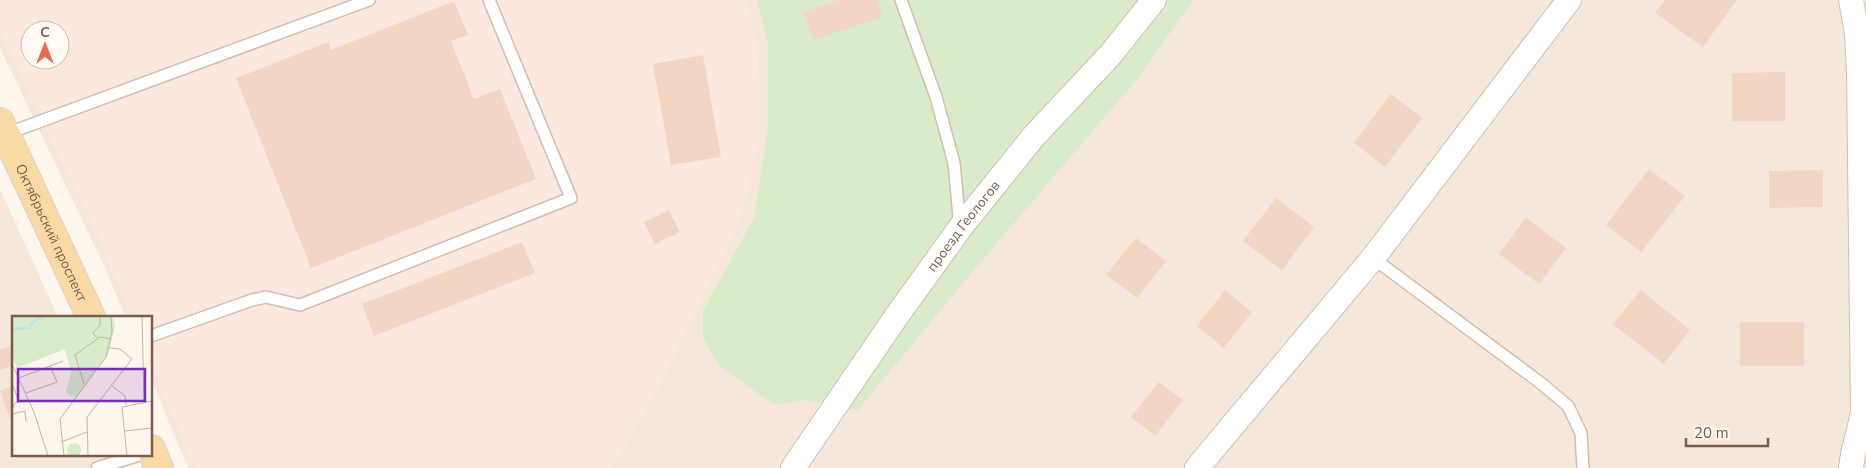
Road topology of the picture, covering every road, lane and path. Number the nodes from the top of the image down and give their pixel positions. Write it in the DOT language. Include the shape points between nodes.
graph roads {
  1 [pos="369,0"];
  2 [pos="489,0"];
  3 [pos="901,0"];
  4 [pos="1154,0"];
  5 [pos="1569,0"];
  6 [pos="1851,0"];
  7 [pos="3,128"];
  8 [pos="960,228"];
  9 [pos="1373,258"];
  10 [pos="91,316"];
  11 [pos="152,336"];
  12 [pos="147,456"];
  13 [pos="97,468"];
  14 [pos="793,468"];
  15 [pos="1197,468"];
  16 [pos="1584,468"];
  17 [pos="1851,468"];
  1 -- 7 [label="lane"];
  2 -- 11 [label="lane" via="572,198 300,305 266,297"];
  3 -- 8 [label="lane" via="936,97 954,163"];
  4 -- 8 [label="street, проезд Геологов" via="1110,54 1034,136"];
  5 -- 9 [label="street"];
  6 -- 17 [label="street" via="1858,61 1863,413"];
  7 -- 10 [label="main road, Октябрьский проспект"];
  8 -- 14 [label="street, проезд Геологов"];
  9 -- 15 [label="street"];
  9 -- 16 [label="lane" via="1568,406 1581,433"];
  12 -- 13 [label="lane"];
}
